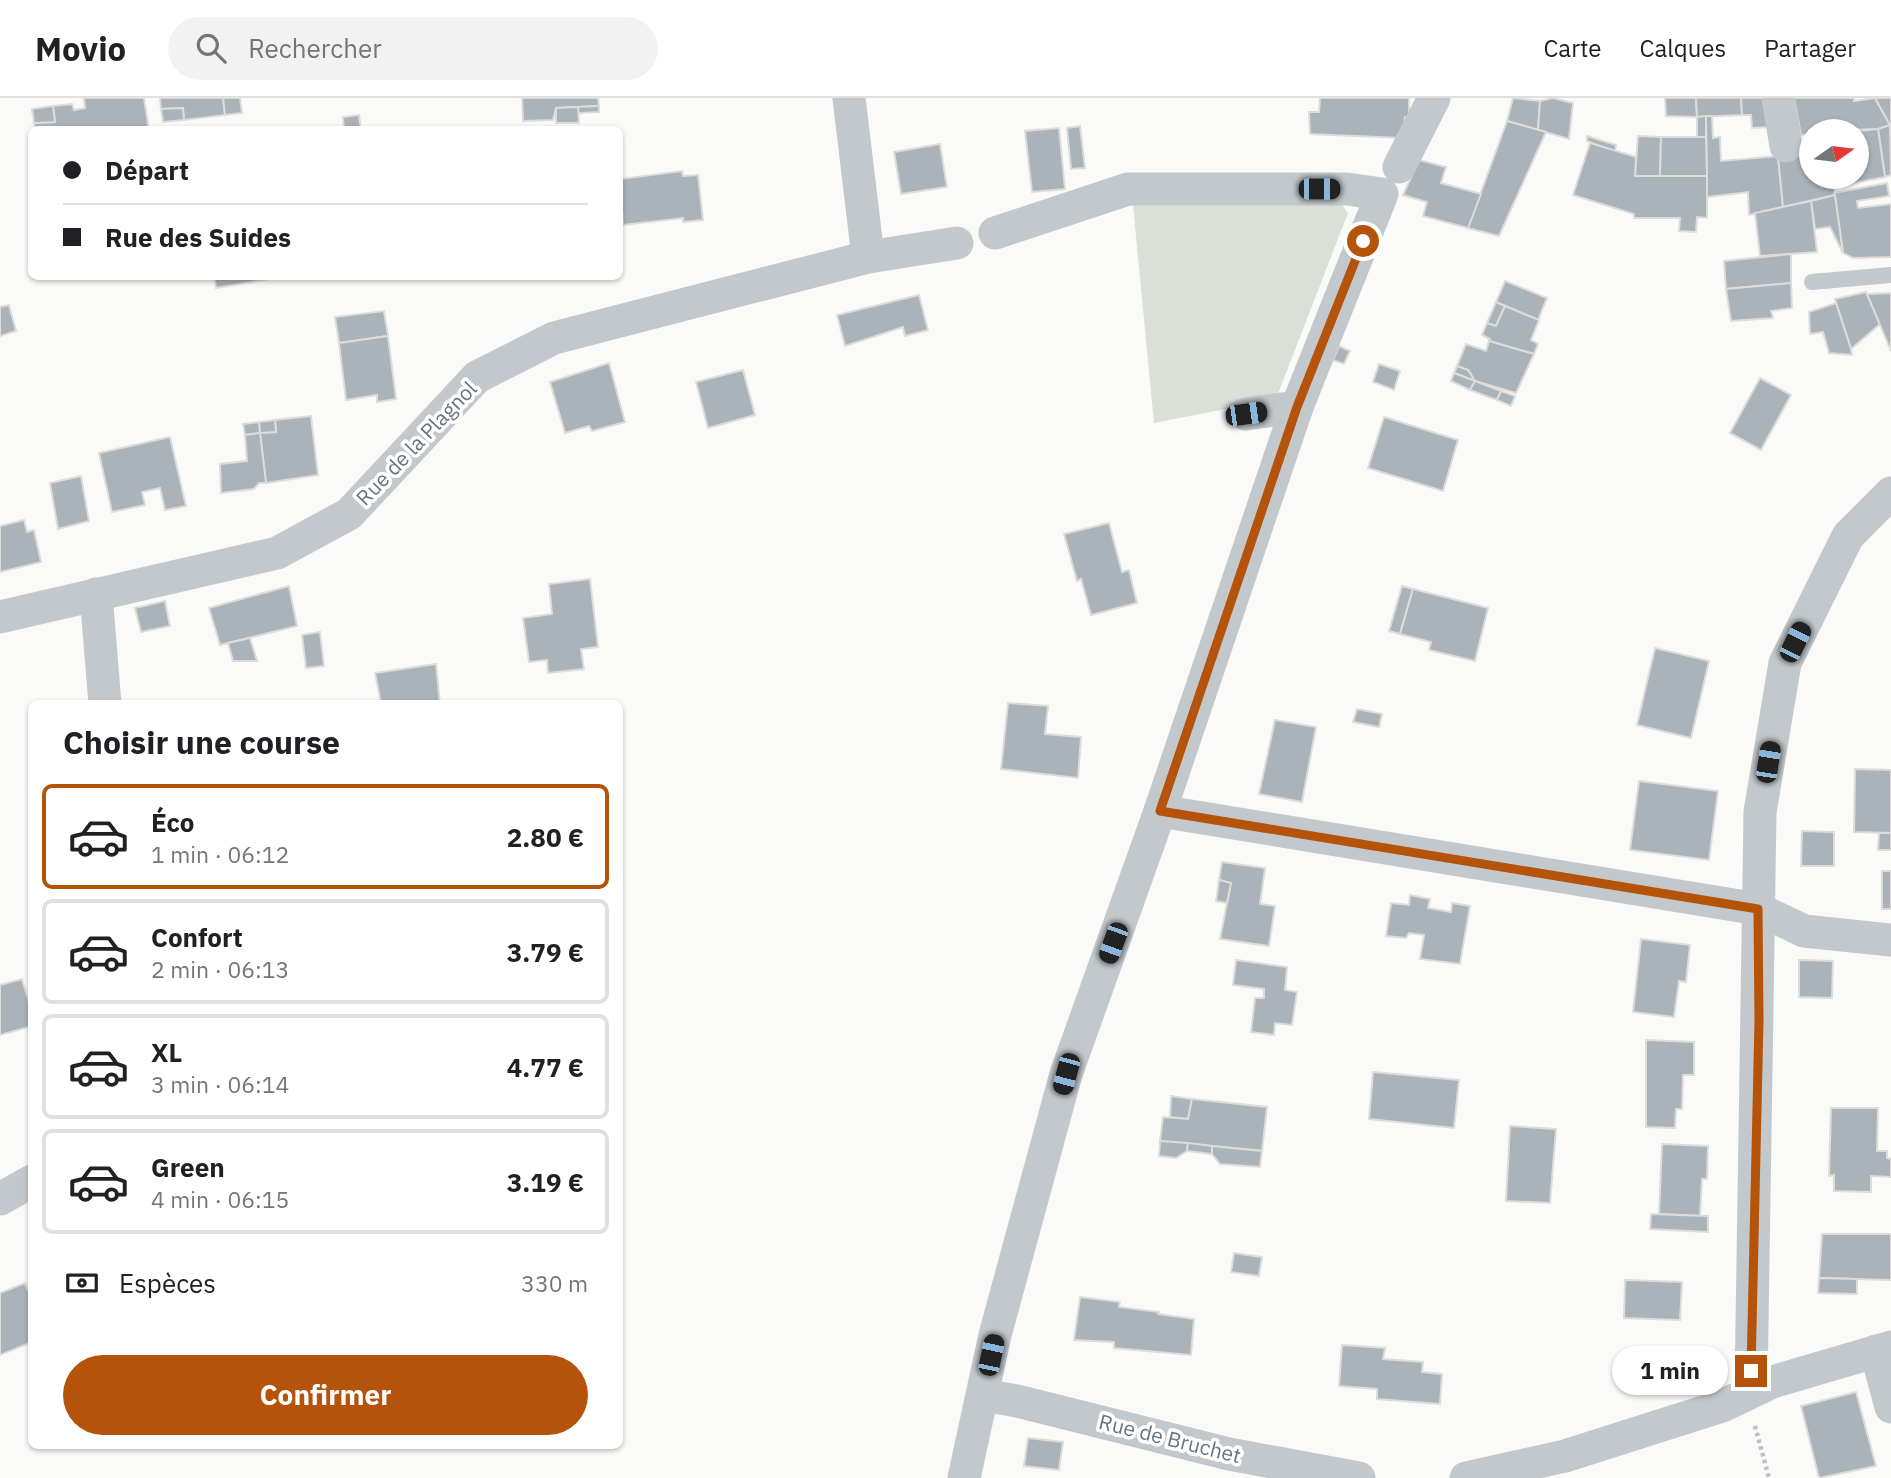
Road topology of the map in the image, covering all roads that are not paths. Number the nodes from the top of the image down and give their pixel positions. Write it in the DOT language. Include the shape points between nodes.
graph roads {
  1 [pos="849,98"];
  2 [pos="1434,98"];
  3 [pos="1778,98"];
  4 [pos="1786,146"];
  5 [pos="1391,180"];
  6 [pos="995,233"];
  7 [pos="957,243"];
  8 [pos="869,257"];
  9 [pos="1891,275"];
  10 [pos="1812,282"];
  11 [pos="1297,407"];
  12 [pos="1246,414"];
  13 [pos="1891,493"];
  14 [pos="96,594"];
  15 [pos="0,617"];
  16 [pos="105,700"];
  17 [pos="1160,811"];
  18 [pos="1758,909"];
  19 [pos="1891,940"];
  20 [pos="28,1183"];
  21 [pos="0,1199"];
  22 [pos="1883,1349"];
  23 [pos="1751,1390"];
  24 [pos="983,1395"];
  25 [pos="1891,1407"];
  26 [pos="964,1478"];
  27 [pos="1359,1478"];
  28 [pos="1466,1478"];
  1 -- 8 [label="street"];
  2 -- 5 [label="street"];
  3 -- 4 [label="street"];
  5 -- 6 [label="street" via="1347,189 1128,189"];
  5 -- 11 [label="street"];
  7 -- 8 [label="street, Rue de la Plagnol"];
  8 -- 14 [label="street, Rue de la Plagnol" via="554,338 477,377 349,514 277,553"];
  9 -- 10 [label="lane"];
  11 -- 12 [label="street"];
  11 -- 17 [label="street"];
  13 -- 18 [label="street" via="1848,536 1785,663 1760,812"];
  14 -- 15 [label="street, Rue de la Plagnol"];
  14 -- 16 [label="street"];
  17 -- 18 [label="street"];
  17 -- 24 [label="street" via="1066,1074"];
  18 -- 19 [label="street" via="1804,931"];
  18 -- 23 [label="street"];
  20 -- 21 [label="street"];
  22 -- 23 [label="street"];
  22 -- 25 [label="street"];
  23 -- 28 [label="street" via="1722,1406 1565,1456"];
  24 -- 26 [label="street"];
  24 -- 27 [label="street, Rue de Bruchet" via="1229,1454"];
}
